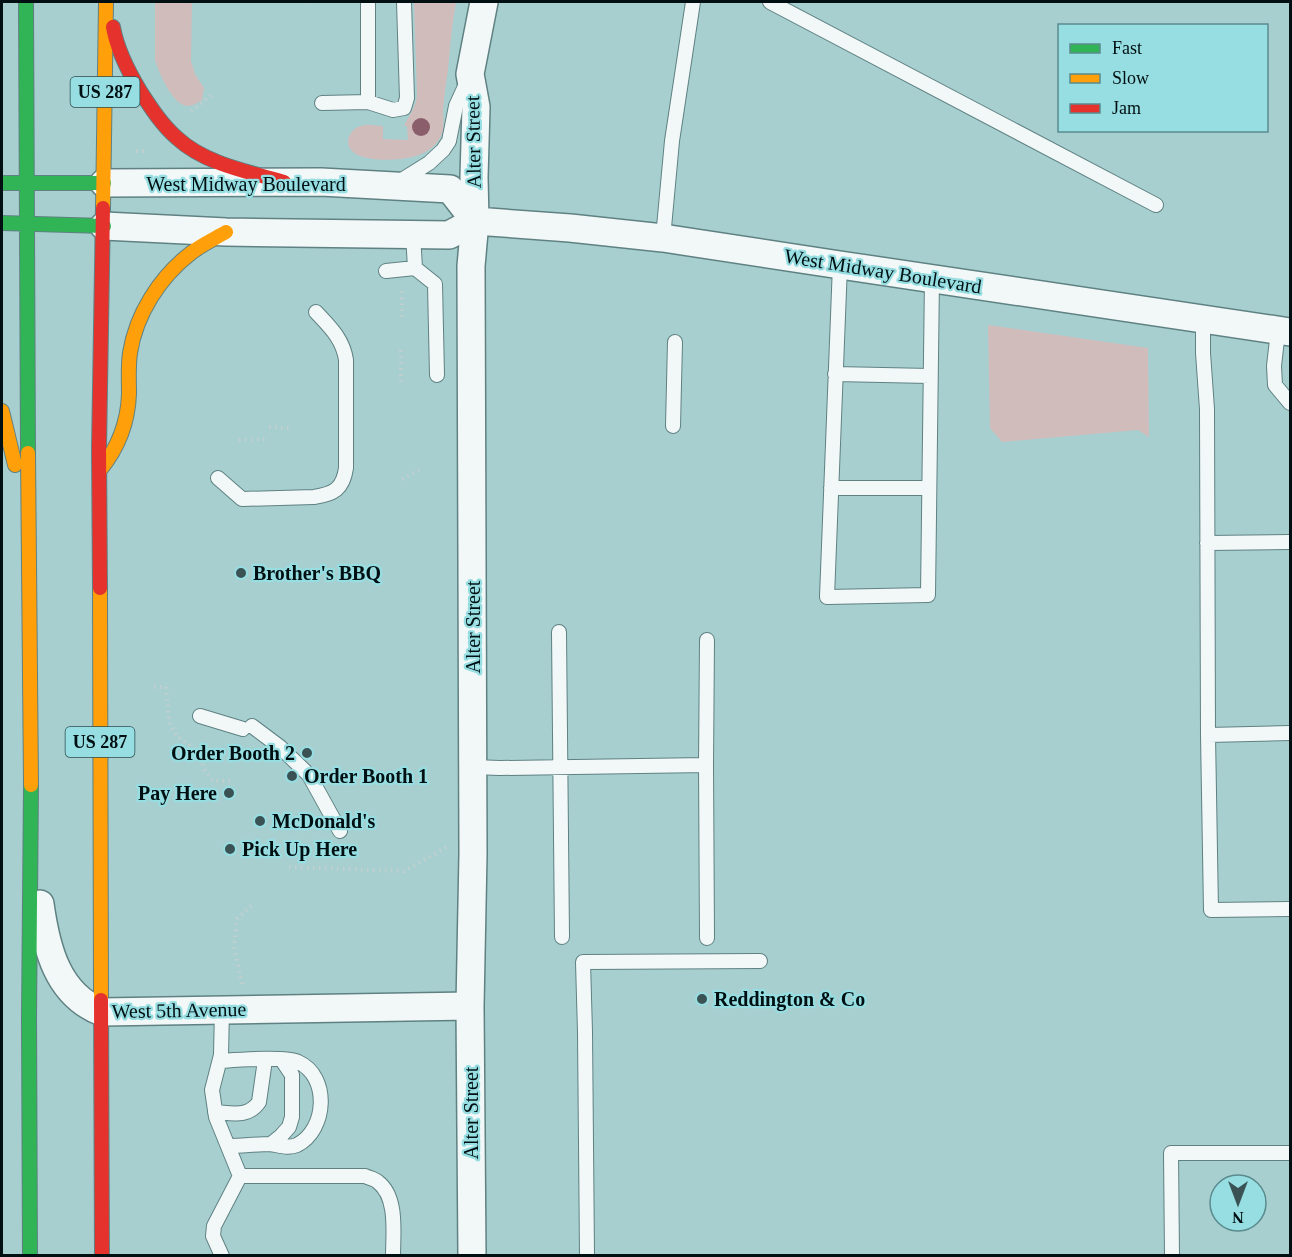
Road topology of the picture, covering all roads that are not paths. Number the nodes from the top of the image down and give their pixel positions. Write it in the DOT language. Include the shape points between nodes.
graph roads {
  1 [pos="26,2"];
  2 [pos="107,2"];
  3 [pos="368,2"];
  4 [pos="404,2"];
  5 [pos="484,2"];
  6 [pos="693,2"];
  7 [pos="770,2"];
  8 [pos="470,74"];
  9 [pos="368,102"];
  10 [pos="322,103"];
  11 [pos="284,182"];
  12 [pos="2,183"];
  13 [pos="26,183"];
  14 [pos="104,183"];
  15 [pos="392,186"];
  16 [pos="1156,205"];
  17 [pos="475,221"];
  18 [pos="2,223"];
  19 [pos="26,224"];
  20 [pos="104,226"];
  21 [pos="226,232"];
  22 [pos="414,234"];
  23 [pos="663,238"];
  24 [pos="840,266"];
  25 [pos="414,268"];
  26 [pos="386,271"];
  27 [pos="932,278"];
  28 [pos="316,312"];
  29 [pos="1203,319"];
  30 [pos="1284,331"];
  31 [pos="675,342"];
  32 [pos="835,374"];
  33 [pos="437,375"];
  34 [pos="930,376"];
  35 [pos="1290,403"];
  36 [pos="2,411"];
  37 [pos="673,426"];
  38 [pos="99,472"];
  39 [pos="218,478"];
  40 [pos="831,488"];
  41 [pos="929,488"];
  42 [pos="28,538"];
  43 [pos="1290,542"];
  44 [pos="1207,543"];
  45 [pos="559,632"];
  46 [pos="707,640"];
  47 [pos="201,716"];
  48 [pos="1290,733"];
  49 [pos="1208,735"];
  50 [pos="706,765"];
  51 [pos="560,766"];
  52 [pos="473,767"];
  53 [pos="31,821"];
  54 [pos="340,831"];
  55 [pos="1290,909"];
  56 [pos="562,937"];
  57 [pos="707,938"];
  58 [pos="760,961"];
  59 [pos="470,1006"];
  60 [pos="235,1009"];
  61 [pos="102,1012"];
  62 [pos="265,1060"];
  63 [pos="282,1060"];
  64 [pos="220,1061"];
  65 [pos="215,1112"];
  66 [pos="271,1144"];
  67 [pos="228,1146"];
  68 [pos="1290,1153"];
  69 [pos="240,1176"];
  70 [pos="30,1256"];
  71 [pos="102,1256"];
  72 [pos="222,1256"];
  73 [pos="393,1256"];
  74 [pos="472,1256"];
  75 [pos="587,1256"];
  76 [pos="1172,1256"];
  1 -- 13 [label="main road"];
  2 -- 11 [label="main road" via="117,45 141,90 169,130 187,147 208,158"];
  2 -- 14 [label="main road, US 287"];
  3 -- 9 [label="lane"];
  4 -- 9 [label="lane" via="404,108 393,110"];
  5 -- 8 [label="street, Alter Street"];
  6 -- 23 [label="lane" via="672,141"];
  7 -- 16 [label="lane"];
  8 -- 15 [label="lane" via="443,150"];
  8 -- 17 [label="street, Alter Street" via="477,107"];
  9 -- 10 [label="lane"];
  11 -- 14 [label="street, West Midway Boulevard"];
  11 -- 15 [label="street, West Midway Boulevard"];
  12 -- 13 [label="main road, West Midway Boulevard"];
  13 -- 14 [label="main road, West Midway Boulevard"];
  13 -- 19 [label="main road"];
  14 -- 20 [label="main road, US 287"];
  15 -- 17 [label="street, West Midway Boulevard" via="450,189"];
  17 -- 22 [label="street" via="449,235"];
  17 -- 23 [label="street, West Midway Boulevard"];
  17 -- 52 [label="street, Alter Street" via="471,266"];
  18 -- 19 [label="main road"];
  19 -- 20 [label="main road"];
  19 -- 42 [label="main road"];
  20 -- 21 [label="street"];
  20 -- 38 [label="main road, US 287"];
  21 -- 22 [label="street"];
  21 -- 38 [label="main road" via="175,267 159,286 138,325 130,353 123,433"];
  22 -- 25 [label="lane"];
  23 -- 24 [label="street, West Midway Boulevard"];
  24 -- 27 [label="street, West Midway Boulevard"];
  24 -- 32 [label="lane"];
  25 -- 26 [label="lane"];
  25 -- 33 [label="lane" via="435,284"];
  27 -- 29 [label="street, West Midway Boulevard"];
  27 -- 34 [label="lane"];
  28 -- 39 [label="lane" via="335,332 346,360 346,468 340,486 314,497 242,499"];
  29 -- 30 [label="street, West Midway Boulevard"];
  29 -- 44 [label="lane"];
  30 -- 35 [label="lane" via="1274,366 1275,385"];
  31 -- 37 [label="lane"];
  32 -- 34 [label="lane"];
  32 -- 40 [label="lane"];
  34 -- 41 [label="lane"];
  36 -- 42 [label="main road"];
  38 -- 61 [label="main road, US 287"];
  40 -- 41 [label="lane"];
  40 -- 41 [label="lane" via="827,597 928,595"];
  42 -- 53 [label="main road"];
  43 -- 44 [label="lane"];
  44 -- 49 [label="lane"];
  45 -- 51 [label="lane"];
  46 -- 50 [label="lane"];
  47 -- 54 [label="lane" via="247,727 280,747 309,775"];
  48 -- 49 [label="lane"];
  49 -- 55 [label="lane" via="1211,910"];
  50 -- 51 [label="lane"];
  50 -- 57 [label="lane"];
  51 -- 52 [label="lane"];
  51 -- 56 [label="lane"];
  52 -- 59 [label="street, Alter Street"];
  53 -- 61 [label="street, West 5th Avenue" via="47,944 67,986 89,1007"];
  53 -- 70 [label="main road"];
  58 -- 75 [label="lane" via="583,962"];
  59 -- 60 [label="street, West 5th Avenue"];
  59 -- 74 [label="street, Alter Street"];
  60 -- 61 [label="street, West 5th Avenue"];
  60 -- 64 [label="lane"];
  61 -- 71 [label="main road, US 287"];
  62 -- 63 [label="lane"];
  62 -- 64 [label="lane"];
  62 -- 65 [label="lane" via="255,1108 248,1113"];
  63 -- 66 [label="lane" via="292,1075 292,1117 289,1127"];
  63 -- 66 [label="lane" via="292,1059 309,1068 316,1079 321,1106 314,1129 296,1146"];
  64 -- 65 [label="lane" via="212,1090"];
  65 -- 67 [label="lane"];
  66 -- 67 [label="lane"];
  67 -- 69 [label="lane"];
  68 -- 76 [label="lane" via="1171,1153"];
  69 -- 72 [label="lane" via="214,1226 213,1236"];
  69 -- 73 [label="lane" via="365,1176 378,1181 391,1202"];
}
